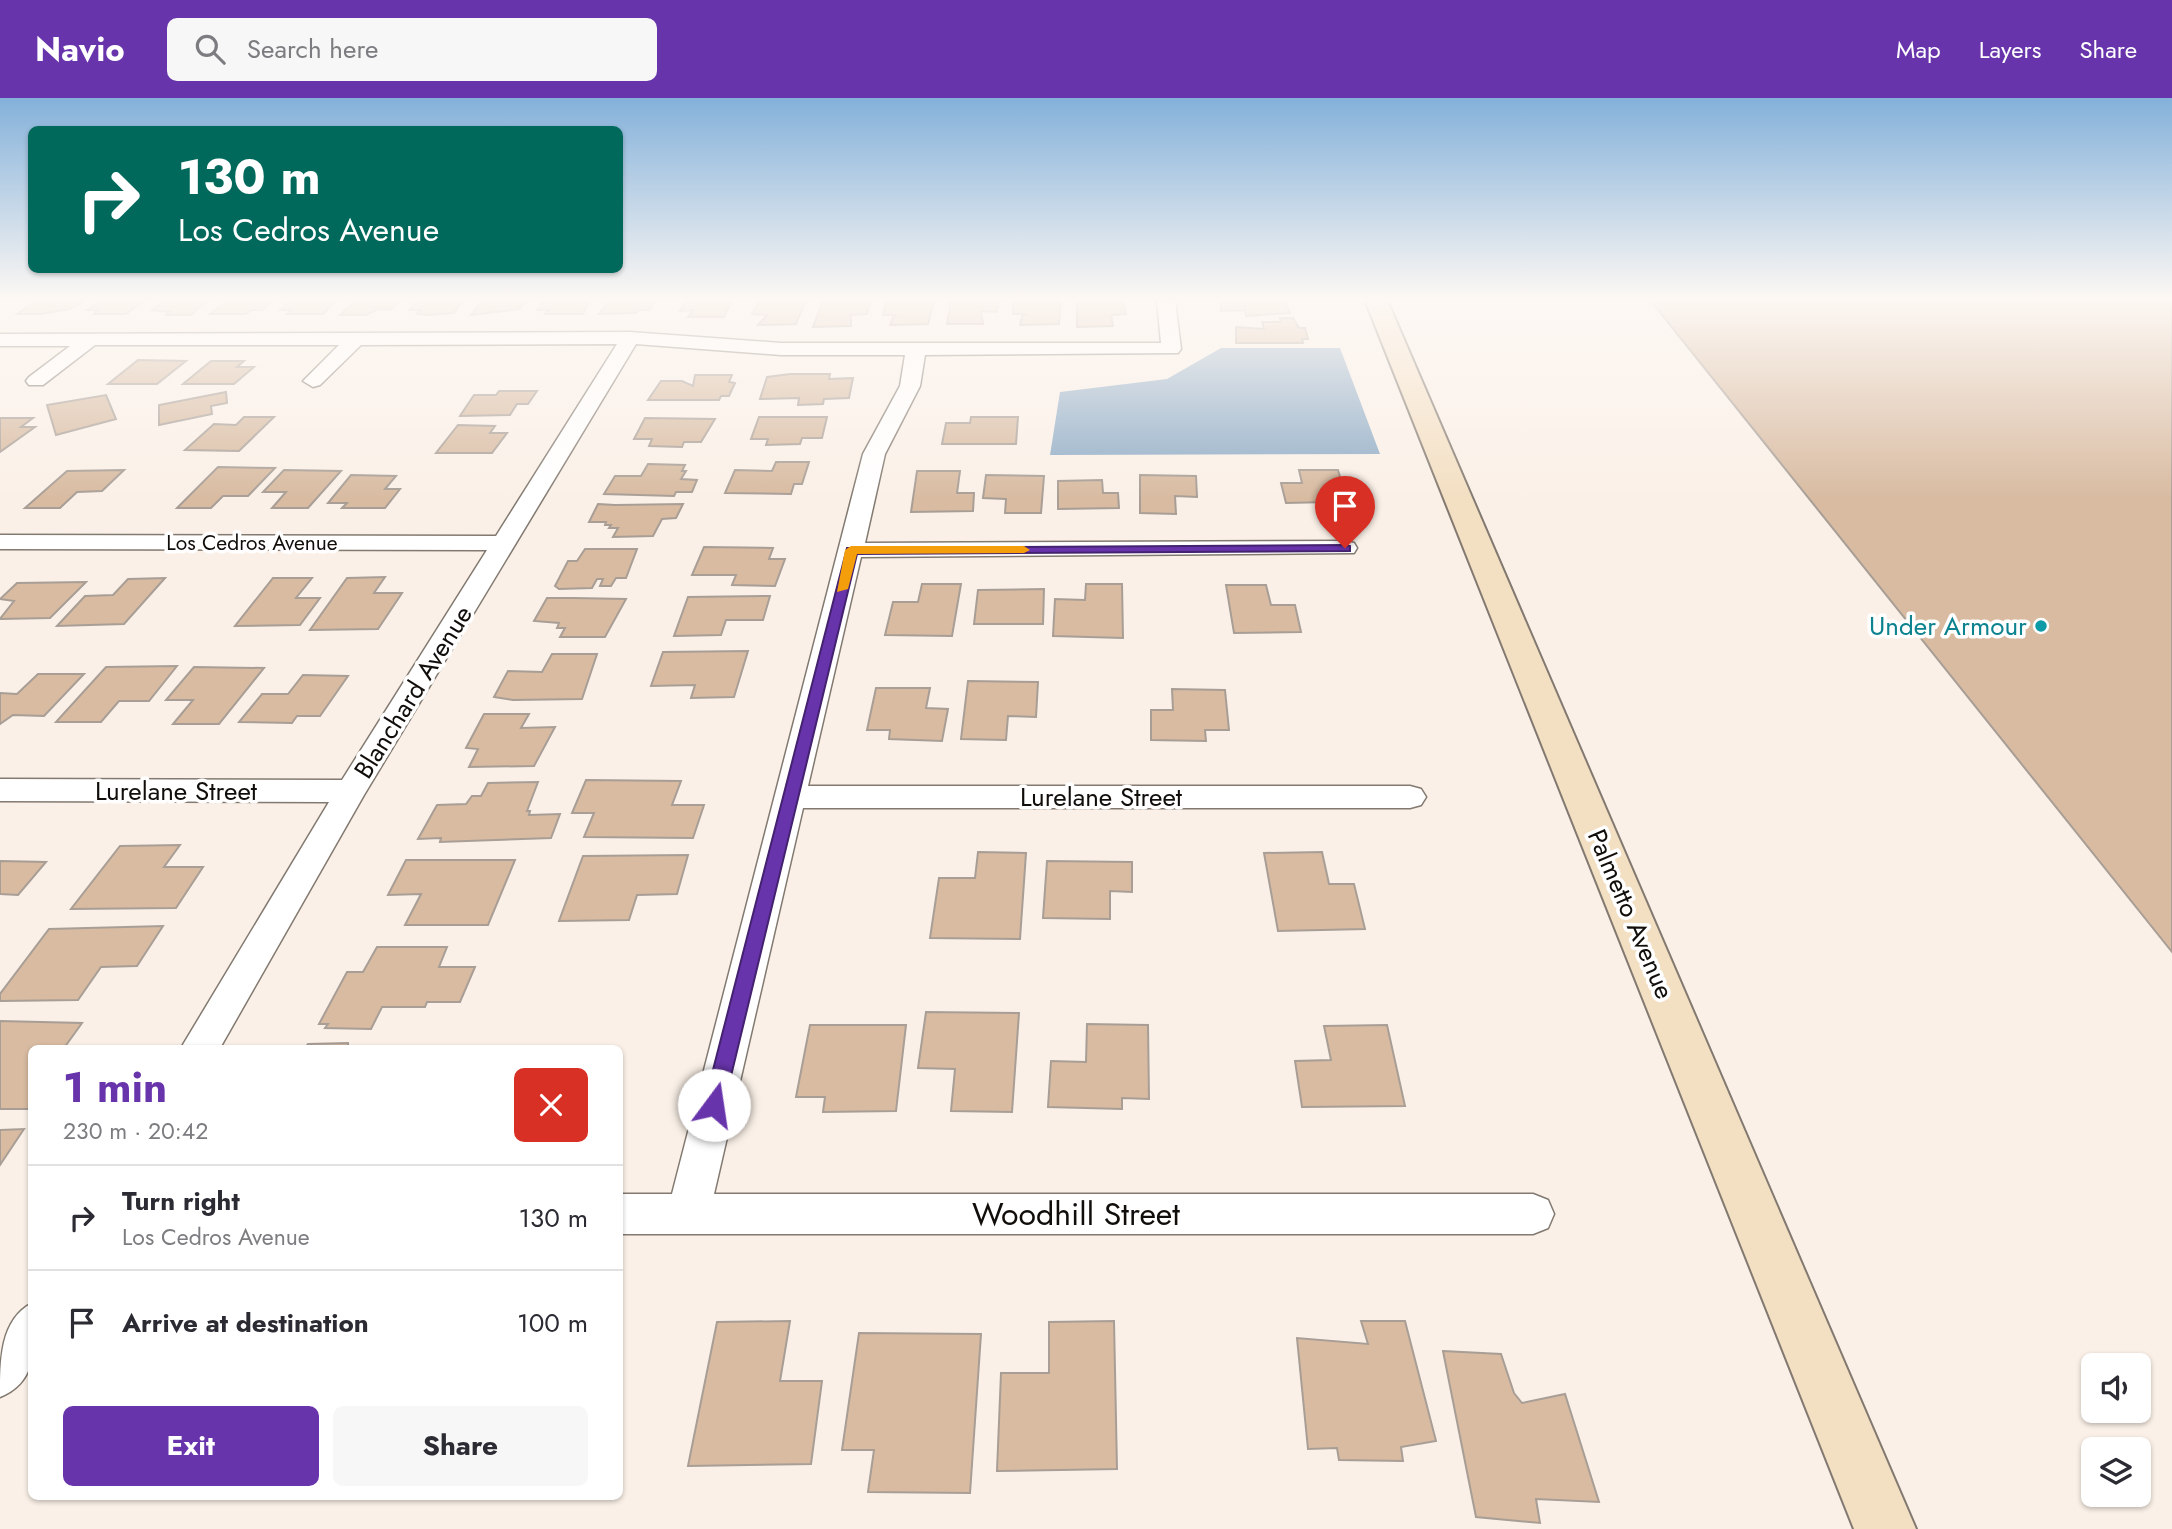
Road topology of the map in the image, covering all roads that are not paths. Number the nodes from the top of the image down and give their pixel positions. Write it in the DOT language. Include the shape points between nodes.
graph roads {
  1 [pos="55,367"];
  2 [pos="328,367"];
  3 [pos="612,367"];
  4 [pos="912,367"];
  5 [pos="1404,367"];
  6 [pos="36,381"];
  7 [pos="313,381"];
  8 [pos="0,542"];
  9 [pos="505,543"];
  10 [pos="1345,548"];
  11 [pos="851,550"];
  12 [pos="0,790"];
  13 [pos="351,792"];
  14 [pos="793,797"];
  15 [pos="1410,797"];
  16 [pos="202,1045"];
  17 [pos="623,1214"];
  18 [pos="688,1214"];
  19 [pos="1533,1214"];
  20 [pos="28,1331"];
  21 [pos="0,1374"];
  22 [pos="1885,1529"];
  1 -- 6 [label="street"];
  2 -- 7 [label="street"];
  3 -- 9 [label="street, Blanchard Avenue"];
  4 -- 11 [label="street" via="905,396 874,454"];
  5 -- 22 [label="street, Palmetto Avenue"];
  8 -- 9 [label="street, Los Cedros Avenue"];
  9 -- 13 [label="street, Blanchard Avenue"];
  10 -- 11 [label="street"];
  11 -- 14 [label="street"];
  12 -- 13 [label="street, Lurelane Street"];
  13 -- 16 [label="street, Blanchard Avenue"];
  14 -- 15 [label="street, Lurelane Street"];
  14 -- 18 [label="street"];
  17 -- 18 [label="street, Woodhill Street"];
  18 -- 19 [label="street, Woodhill Street"];
  20 -- 21 [label="street"];
}
